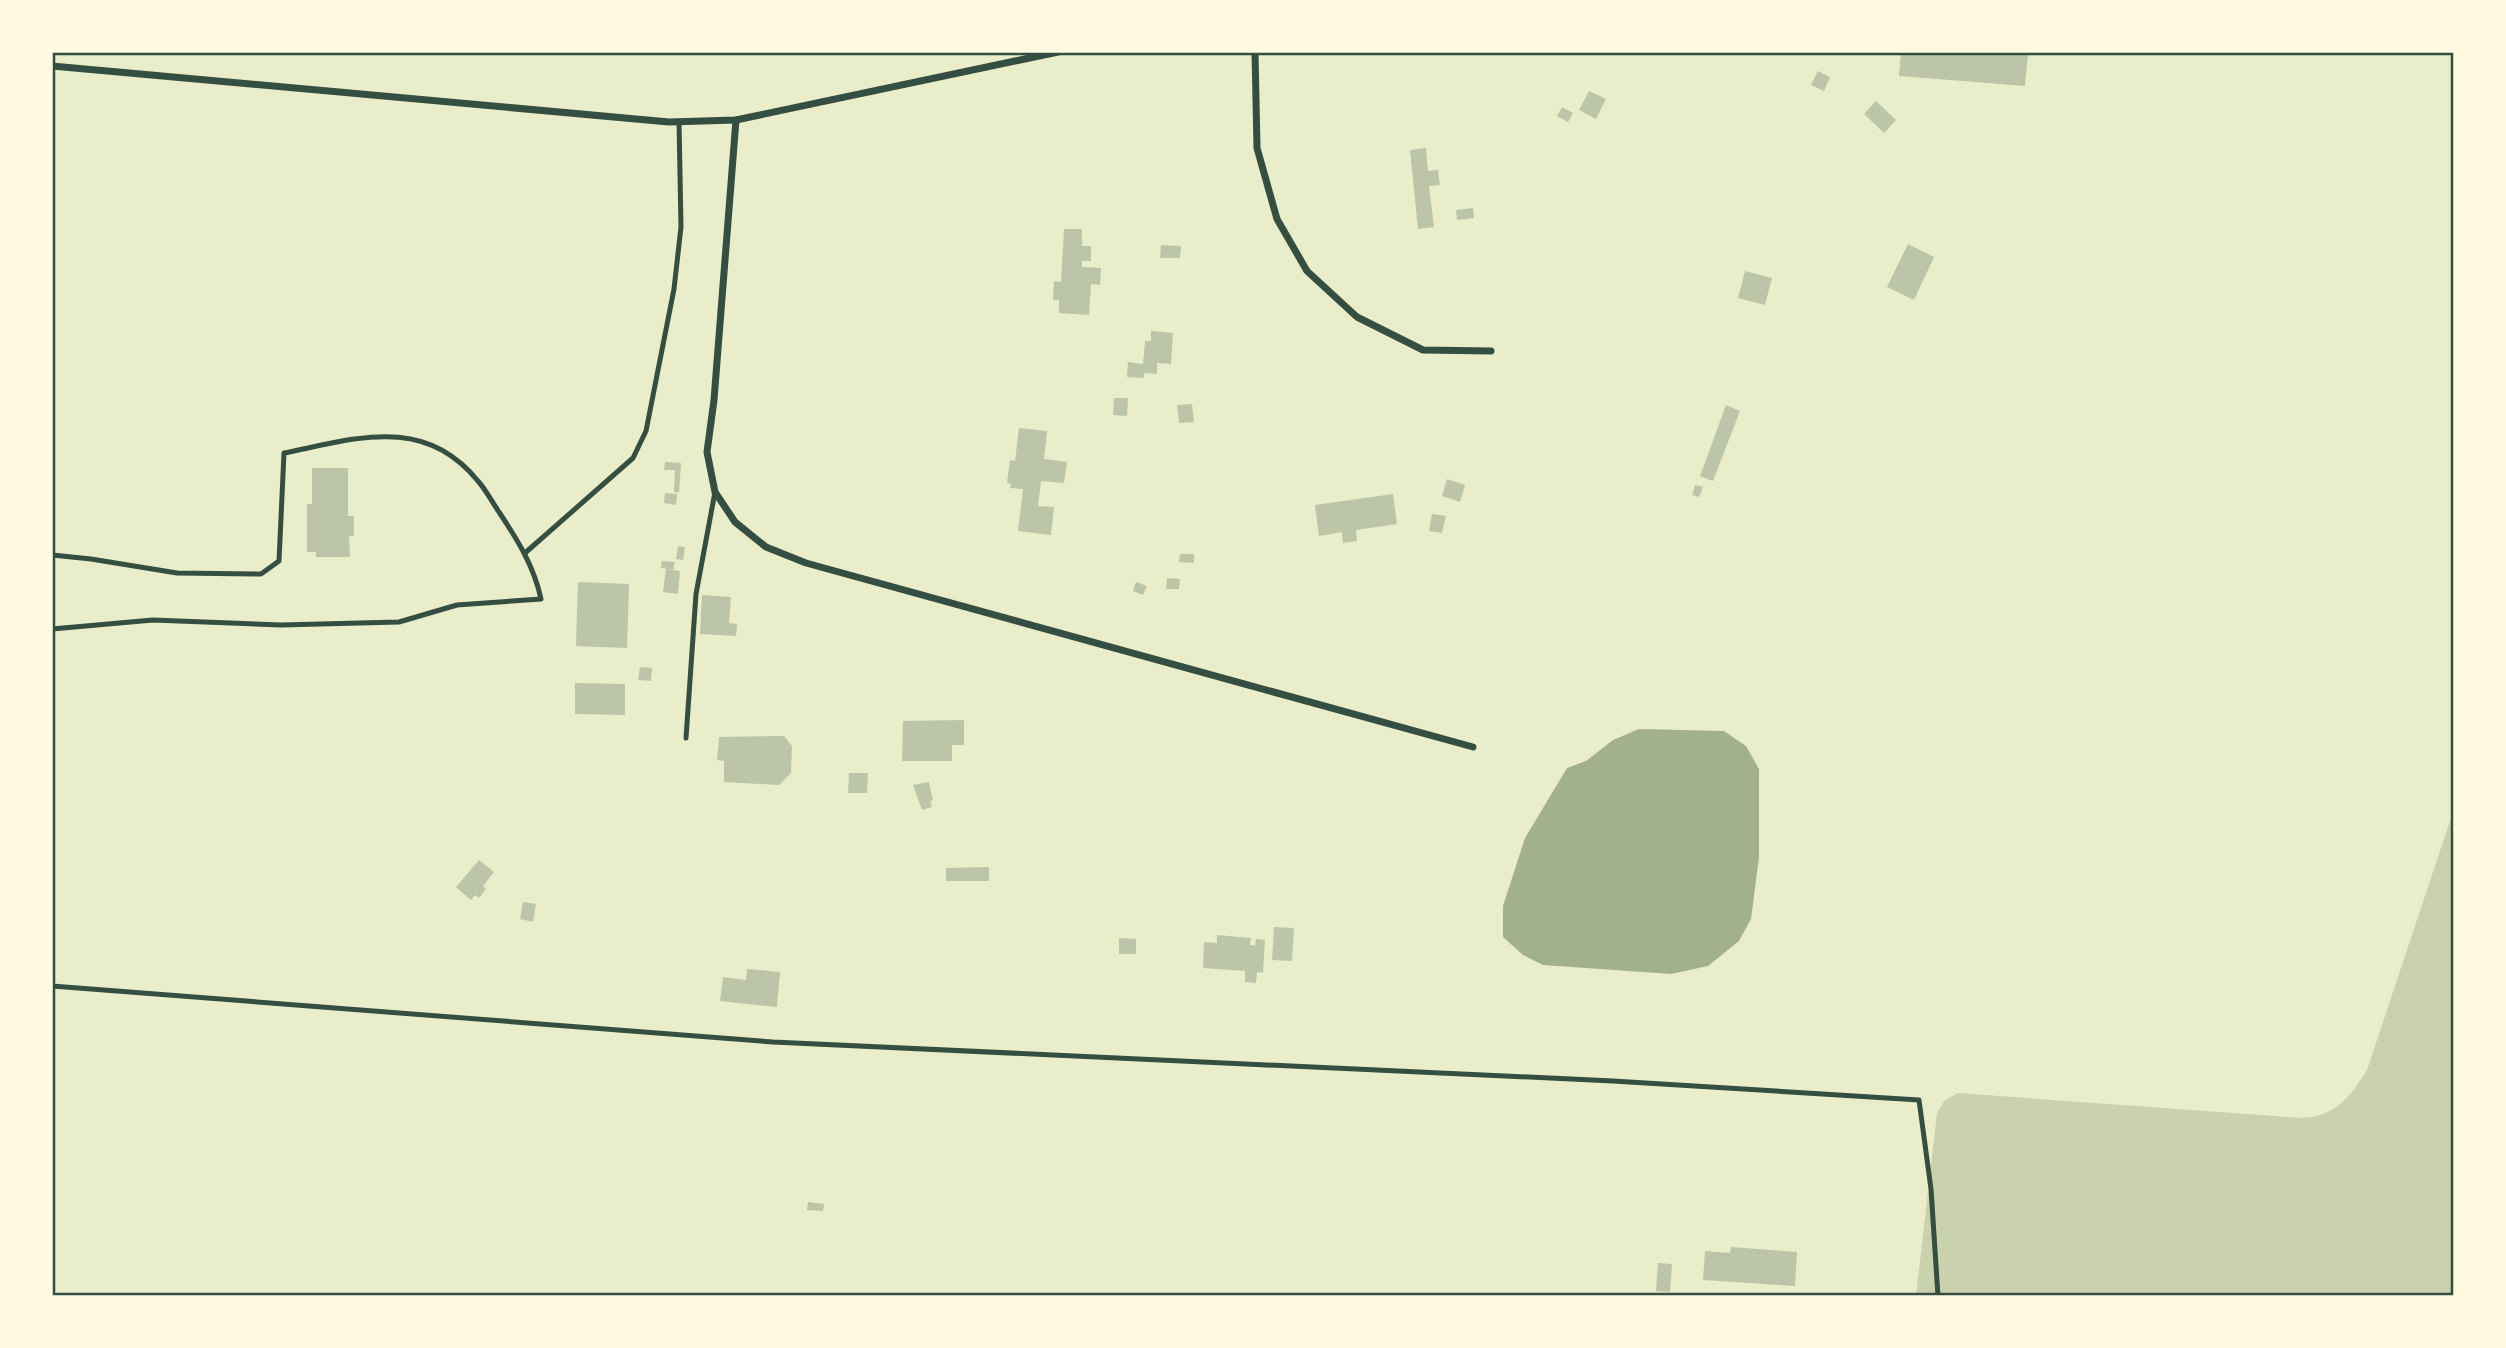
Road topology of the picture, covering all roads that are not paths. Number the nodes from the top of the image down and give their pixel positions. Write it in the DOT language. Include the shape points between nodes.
graph roads {
  1 [pos="1058,52"];
  2 [pos="1255,52"];
  3 [pos="52,66"];
  4 [pos="736,120"];
  5 [pos="679,121"];
  6 [pos="1491,351"];
  7 [pos="715,492"];
  8 [pos="525,553"];
  9 [pos="52,555"];
  10 [pos="52,629"];
  11 [pos="686,737"];
  12 [pos="1473,747"];
  13 [pos="52,986"];
  14 [pos="1938,1296"];
  1 -- 4 [label="street"];
  2 -- 6 [label="street" via="1257,148 1277,219 1307,271 1357,317 1423,350"];
  3 -- 5 [label="street"];
  4 -- 5 [label="street"];
  4 -- 7 [label="street" via="707,452"];
  5 -- 8 [label="lane" via="681,227 674,289 646,430 633,458"];
  7 -- 11 [label="lane" via="696,594"];
  7 -- 12 [label="street" via="735,522 766,547 806,563"];
  8 -- 9 [label="lane" via="478,480 448,452 411,438 381,435 284,453 279,561 261,574 177,573"];
  8 -- 10 [label="lane" via="541,599 457,605 399,622 281,625 153,620"];
  13 -- 14 [label="lane" via="773,1042 1919,1100"];
}
